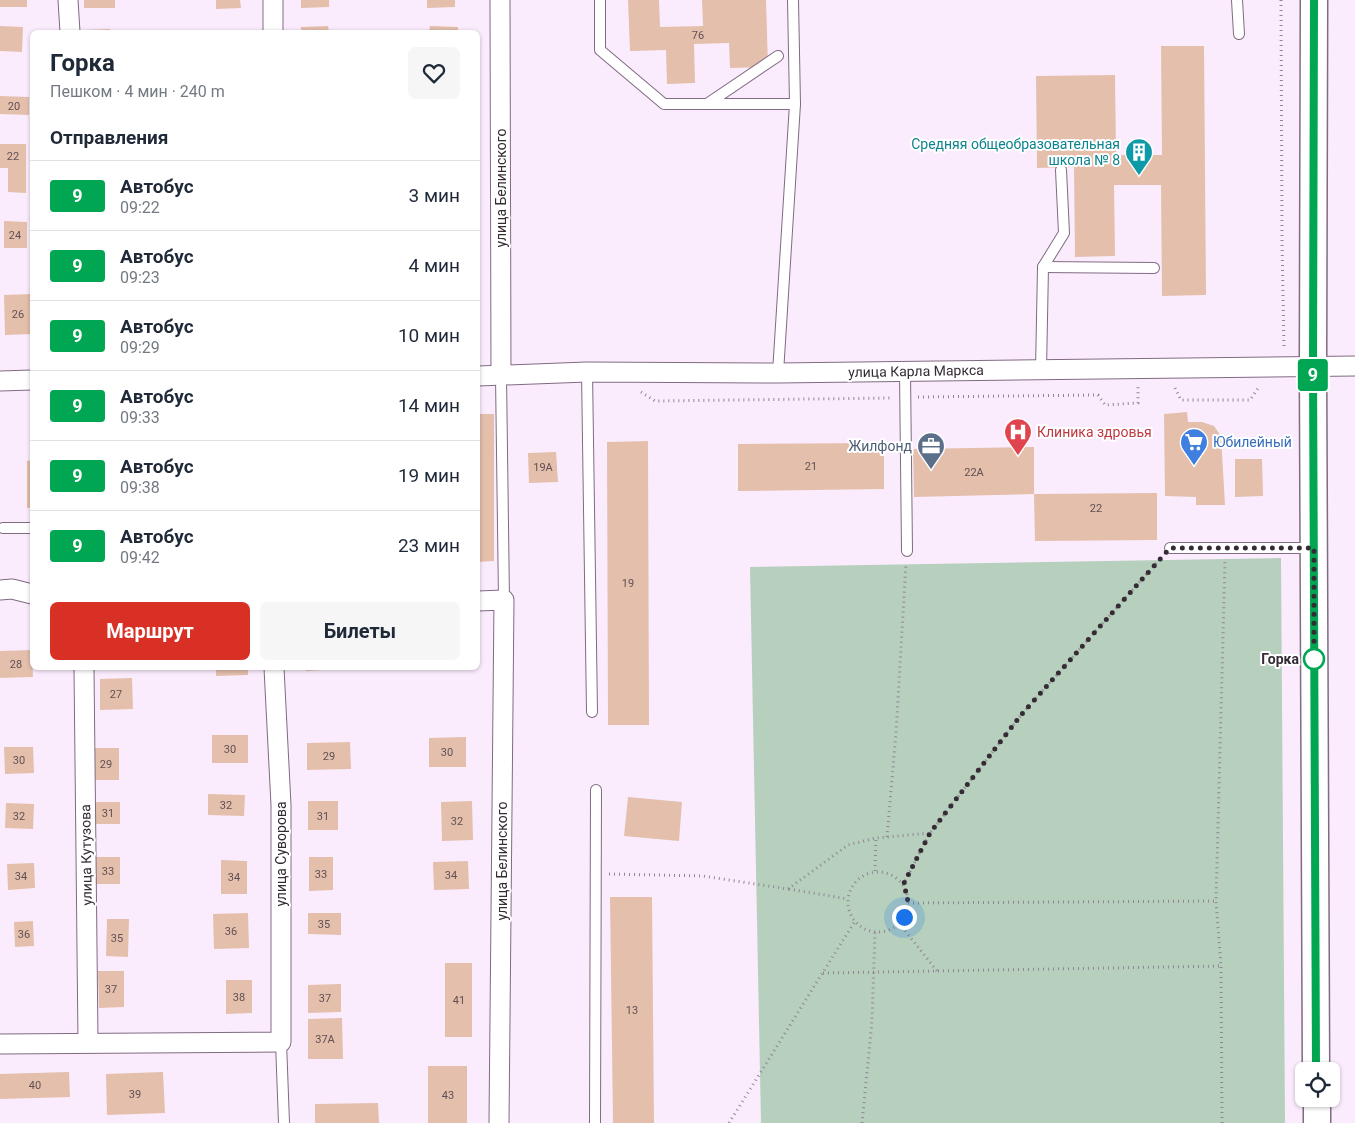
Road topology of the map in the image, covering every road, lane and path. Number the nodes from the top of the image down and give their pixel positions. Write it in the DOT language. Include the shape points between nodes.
graph roads {
  1 [pos="68,0"];
  2 [pos="273,0"];
  3 [pos="500,0"];
  4 [pos="600,0"];
  5 [pos="793,0"];
  6 [pos="1237,0"];
  7 [pos="1281,0"];
  8 [pos="1314,0"];
  9 [pos="70,30"];
  10 [pos="273,30"];
  11 [pos="1239,34"];
  12 [pos="778,56"];
  13 [pos="707,104"];
  14 [pos="795,104"];
  15 [pos="1061,170"];
  16 [pos="1043,267"];
  17 [pos="1154,268"];
  18 [pos="1355,366"];
  19 [pos="1285,368"];
  20 [pos="1313,368"];
  21 [pos="1041,370"];
  22 [pos="587,372"];
  23 [pos="905,372"];
  24 [pos="778,373"];
  25 [pos="480,376"];
  26 [pos="501,376"];
  27 [pos="30,380"];
  28 [pos="0,381"];
  29 [pos="4,528"];
  30 [pos="30,528"];
  31 [pos="1170,548"];
  32 [pos="1225,548"];
  33 [pos="1314,548"];
  34 [pos="907,551"];
  35 [pos="0,590"];
  36 [pos="30,594"];
  37 [pos="504,600"];
  38 [pos="480,601"];
  39 [pos="84,670"];
  40 [pos="274,670"];
  41 [pos="592,712"];
  42 [pos="596,790"];
  43 [pos="930,833"];
  44 [pos="887,837"];
  45 [pos="876,838"];
  46 [pos="875,871"];
  47 [pos="596,874"];
  48 [pos="903,885"];
  49 [pos="788,889"];
  50 [pos="848,899"];
  51 [pos="1216,901"];
  52 [pos="908,903"];
  53 [pos="855,921"];
  54 [pos="899,923"];
  55 [pos="875,932"];
  56 [pos="1221,966"];
  57 [pos="937,971"];
  58 [pos="874,972"];
  59 [pos="823,973"];
  60 [pos="88,1042"];
  61 [pos="281,1042"];
  62 [pos="0,1044"];
  63 [pos="1316,1062"];
  64 [pos="1317,1107"];
  65 [pos="284,1123"];
  66 [pos="500,1123"];
  67 [pos="595,1123"];
  68 [pos="730,1123"];
  69 [pos="862,1123"];
  70 [pos="1222,1123"];
  71 [pos="1317,1123"];
  1 -- 9 [label="street"];
  2 -- 10 [label="street"];
  3 -- 26 [label="street, улица Белинского"];
  4 -- 13 [label="lane" via="600,50 664,104"];
  5 -- 14 [label="lane"];
  6 -- 11 [label="lane"];
  7 -- 19 [label="path"];
  8 -- 20 [label="main road"];
  12 -- 13 [label="lane"];
  13 -- 14 [label="lane"];
  14 -- 24 [label="lane"];
  15 -- 16 [label="lane" via="1064,233"];
  16 -- 17 [label="lane"];
  16 -- 21 [label="lane"];
  18 -- 20 [label="street, улица Карла Маркса"];
  19 -- 20 [label="street, улица Карла Маркса"];
  19 -- 21 [label="street, улица Карла Маркса"];
  20 -- 33 [label="main road"];
  21 -- 23 [label="street, улица Карла Маркса"];
  22 -- 24 [label="street, улица Карла Маркса"];
  22 -- 26 [label="street, улица Карла Маркса"];
  22 -- 41 [label="lane"];
  23 -- 24 [label="street, улица Карла Маркса"];
  23 -- 34 [label="lane"];
  25 -- 26 [label="street, улица Карла Маркса"];
  26 -- 37 [label="lane"];
  27 -- 28 [label="street"];
  29 -- 30 [label="lane"];
  31 -- 32 [label="lane"];
  31 -- 43 [label="path" via="1021,715"];
  32 -- 33 [label="lane"];
  32 -- 51 [label="path"];
  33 -- 63 [label="main road"];
  34 -- 44 [label="path"];
  35 -- 36 [label="street"];
  37 -- 38 [label="street"];
  37 -- 66 [label="street, улица Белинского"];
  39 -- 60 [label="street, улица Кутузова"];
  40 -- 61 [label="street, улица Суворова" via="281,805"];
  42 -- 47 [label="lane"];
  43 -- 44 [label="path"];
  43 -- 48 [label="path"];
  44 -- 45 [label="path"];
  45 -- 46 [label="path"];
  45 -- 49 [label="path" via="848,845"];
  46 -- 48 [label="path" via="891,874"];
  46 -- 50 [label="path" via="856,880"];
  47 -- 49 [label="path" via="702,876"];
  47 -- 67 [label="lane"];
  48 -- 52 [label="path"];
  49 -- 50 [label="path"];
  50 -- 53 [label="path" via="850,915"];
  51 -- 52 [label="path"];
  51 -- 56 [label="path"];
  52 -- 54 [label="path"];
  53 -- 55 [label="path"];
  53 -- 59 [label="path"];
  54 -- 55 [label="path"];
  54 -- 57 [label="path"];
  55 -- 58 [label="path"];
  56 -- 57 [label="path"];
  56 -- 70 [label="path"];
  57 -- 58 [label="path"];
  58 -- 59 [label="path"];
  58 -- 69 [label="path"];
  59 -- 68 [label="path"];
  60 -- 61 [label="street"];
  60 -- 62 [label="street"];
  61 -- 65 [label="lane"];
  64 -- 71 [label="main road"];
}
